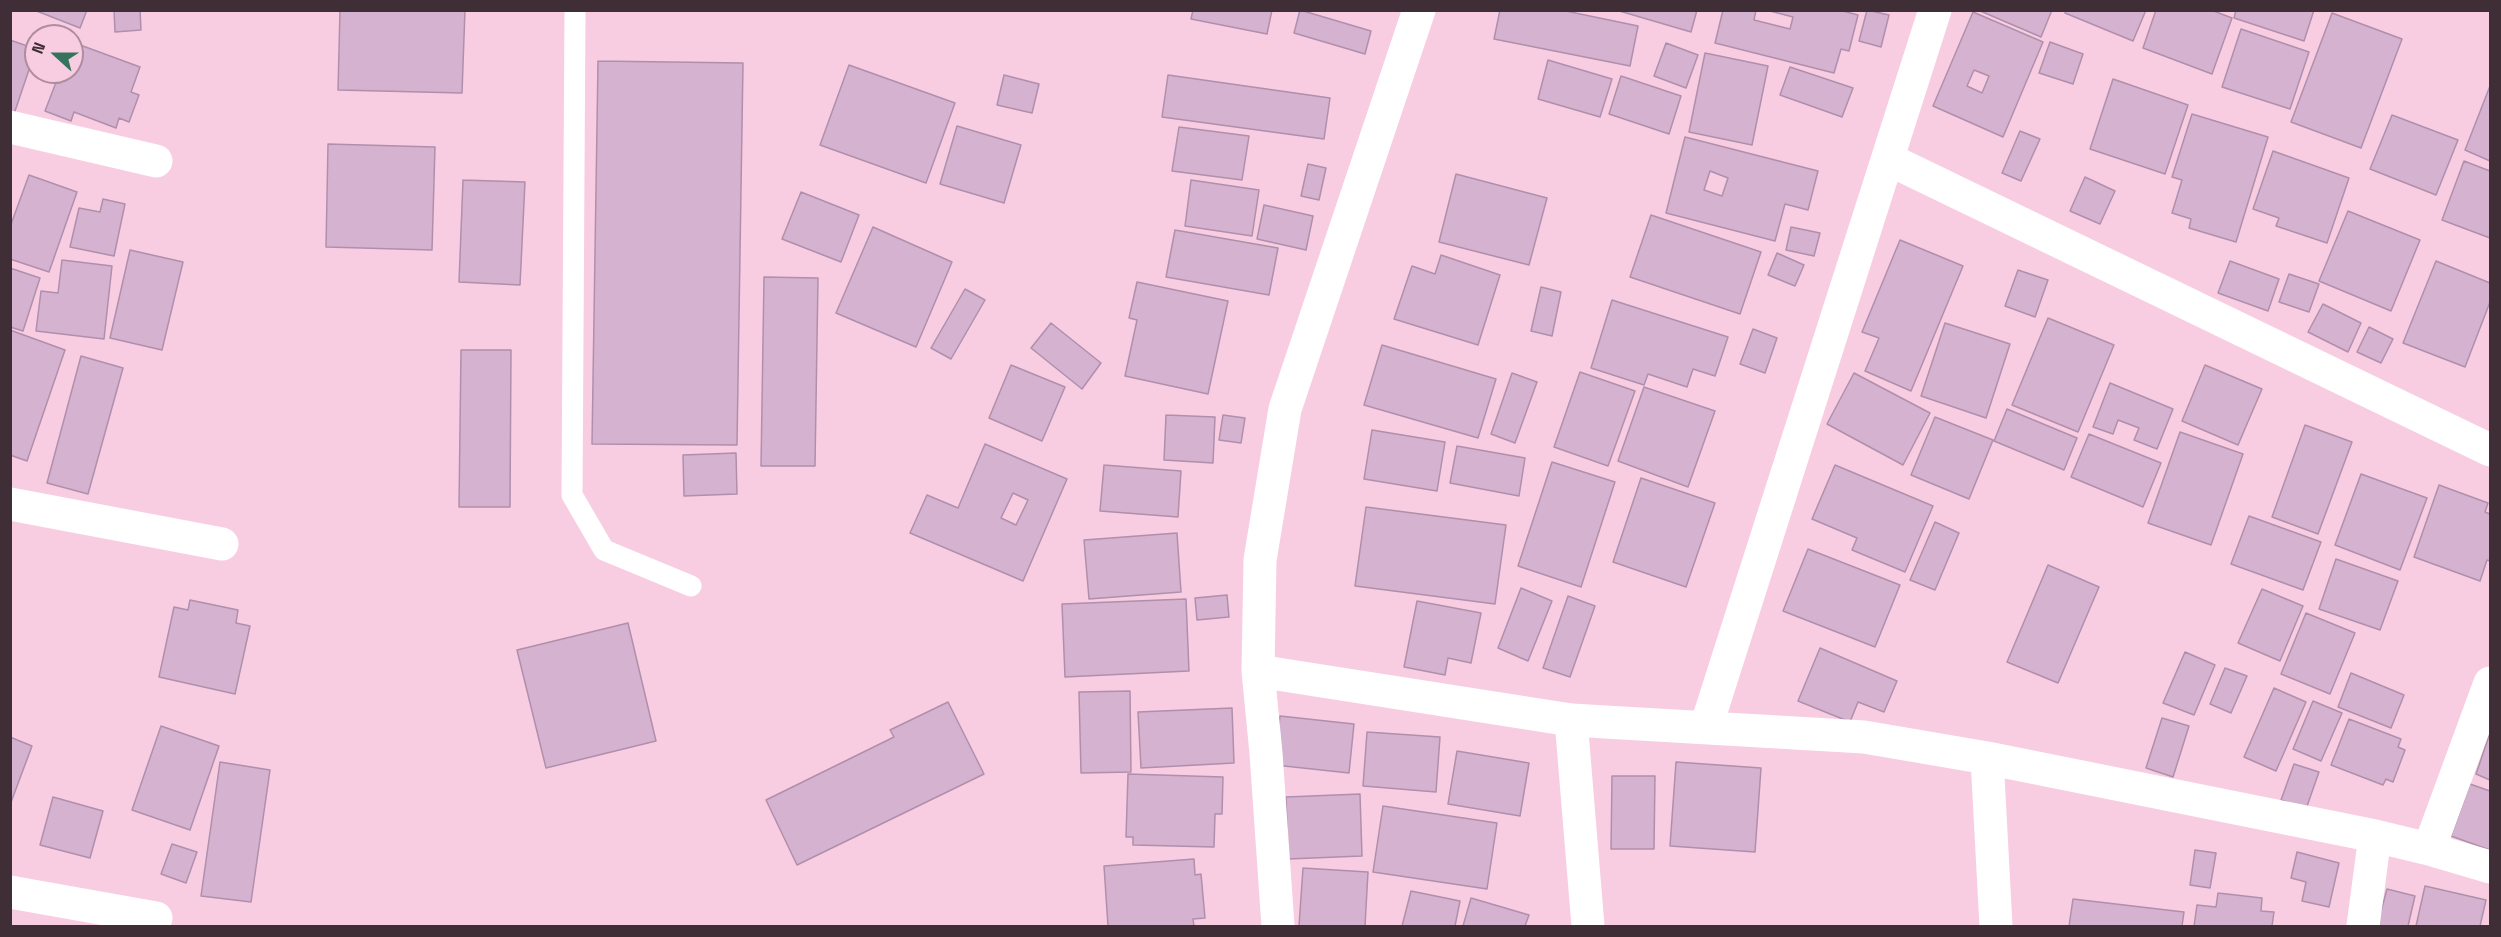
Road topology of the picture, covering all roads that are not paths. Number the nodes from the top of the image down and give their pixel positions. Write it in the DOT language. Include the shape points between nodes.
graph roads {
  1 [pos="575,10"];
  2 [pos="1419,10"];
  3 [pos="1935,10"];
  4 [pos="10,127"];
  5 [pos="1888,159"];
  6 [pos="156,161"];
  7 [pos="2490,450"];
  8 [pos="10,504"];
  9 [pos="222,544"];
  10 [pos="691,586"];
  11 [pos="1258,671"];
  12 [pos="2490,683"];
  13 [pos="1571,720"];
  14 [pos="1706,727"];
  15 [pos="1987,758"];
  16 [pos="2375,836"];
  17 [pos="2429,849"];
  18 [pos="2490,867"];
  19 [pos="10,892"];
  20 [pos="156,918"];
  21 [pos="1278,927"];
  22 [pos="1587,927"];
  23 [pos="1996,927"];
  24 [pos="2363,927"];
  1 -- 10 [label="lane" via="572,495 604,550"];
  2 -- 11 [label="street" via="1285,409 1260,560"];
  3 -- 5 [label="street"];
  4 -- 6 [label="street"];
  5 -- 7 [label="street"];
  5 -- 14 [label="street"];
  8 -- 9 [label="street"];
  11 -- 13 [label="street"];
  11 -- 21 [label="street"];
  12 -- 17 [label="street"];
  13 -- 14 [label="street"];
  13 -- 22 [label="street"];
  14 -- 15 [label="street" via="1864,736"];
  15 -- 16 [label="street"];
  15 -- 23 [label="street"];
  16 -- 17 [label="street"];
  16 -- 24 [label="street"];
  17 -- 18 [label="street"];
  19 -- 20 [label="street"];
}
